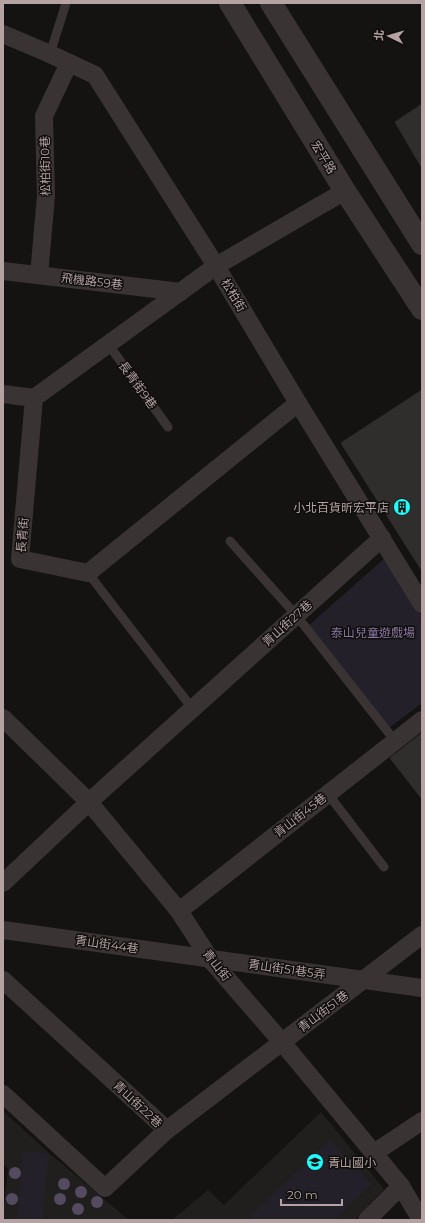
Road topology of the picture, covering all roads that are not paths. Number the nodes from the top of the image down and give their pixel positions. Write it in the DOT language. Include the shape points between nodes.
graph roads {
  1 [pos="66,3"];
  2 [pos="230,3"];
  3 [pos="271,3"];
  4 [pos="3,34"];
  5 [pos="50,54"];
  6 [pos="69,63"];
  7 [pos="345,191"];
  8 [pos="422,244"];
  9 [pos="216,266"];
  10 [pos="3,271"];
  11 [pos="39,275"];
  12 [pos="181,292"];
  13 [pos="422,309"];
  14 [pos="108,344"];
  15 [pos="3,394"];
  16 [pos="34,398"];
  17 [pos="298,403"];
  18 [pos="168,427"];
  19 [pos="382,538"];
  20 [pos="230,541"];
  21 [pos="88,573"];
  22 [pos="421,598"];
  23 [pos="296,615"];
  24 [pos="192,708"];
  25 [pos="3,718"];
  26 [pos="422,720"];
  27 [pos="395,741"];
  28 [pos="328,794"];
  29 [pos="88,802"];
  30 [pos="384,867"];
  31 [pos="3,883"];
  32 [pos="179,911"];
  33 [pos="3,930"];
  34 [pos="422,935"];
  35 [pos="210,959"];
  36 [pos="3,980"];
  37 [pos="364,980"];
  38 [pos="422,988"];
  39 [pos="282,1041"];
  40 [pos="3,1094"];
  41 [pos="422,1121"];
  42 [pos="167,1130"];
  43 [pos="374,1153"];
  44 [pos="401,1186"];
  45 [pos="367,1220"];
  46 [pos="421,1220"];
  1 -- 5 [label="lane"];
  2 -- 7 [label="street, 宏平路"];
  3 -- 8 [label="street"];
  4 -- 5 [label="street, 松柏街"];
  5 -- 6 [label="street, 松柏街"];
  6 -- 9 [label="street, 松柏街" via="95,75"];
  6 -- 11 [label="street, 松柏街10巷" via="44,116 46,196"];
  7 -- 9 [label="street"];
  7 -- 13 [label="street, 宏平路"];
  9 -- 12 [label="street"];
  9 -- 17 [label="street, 松柏街"];
  10 -- 11 [label="street, 飛機路59巷"];
  11 -- 12 [label="street, 飛機路59巷"];
  12 -- 14 [label="street"];
  14 -- 16 [label="street"];
  14 -- 18 [label="lane, 長青街9巷"];
  15 -- 16 [label="street"];
  16 -- 21 [label="street, 長青街" via="20,559"];
  17 -- 19 [label="street, 松柏街"];
  17 -- 21 [label="street"];
  19 -- 22 [label="street, 松柏街"];
  19 -- 23 [label="street, 青山街27巷"];
  20 -- 23 [label="lane"];
  21 -- 24 [label="lane"];
  23 -- 24 [label="street, 青山街27巷"];
  23 -- 27 [label="lane"];
  24 -- 29 [label="street, 青山街27巷"];
  25 -- 29 [label="street, 青山街"];
  26 -- 27 [label="street, 青山街45巷"];
  27 -- 28 [label="street, 青山街45巷"];
  28 -- 30 [label="lane"];
  28 -- 32 [label="street, 青山街45巷"];
  29 -- 31 [label="street"];
  29 -- 32 [label="street, 青山街"];
  32 -- 35 [label="street, 青山街"];
  33 -- 35 [label="street, 青山街44巷"];
  34 -- 37 [label="street, 青山街51巷"];
  35 -- 37 [label="street, 青山街51巷5弄"];
  35 -- 39 [label="street, 青山街"];
  36 -- 42 [label="street, 青山街22巷"];
  37 -- 38 [label="street"];
  37 -- 39 [label="street, 青山街51巷"];
  39 -- 42 [label="street, 青山街22巷"];
  39 -- 43 [label="street, 青山街"];
  40 -- 42 [label="street" via="105,1188"];
  41 -- 43 [label="street"];
  43 -- 44 [label="street, 青山街"];
  44 -- 45 [label="street"];
  44 -- 46 [label="street, 青山街"];
}
